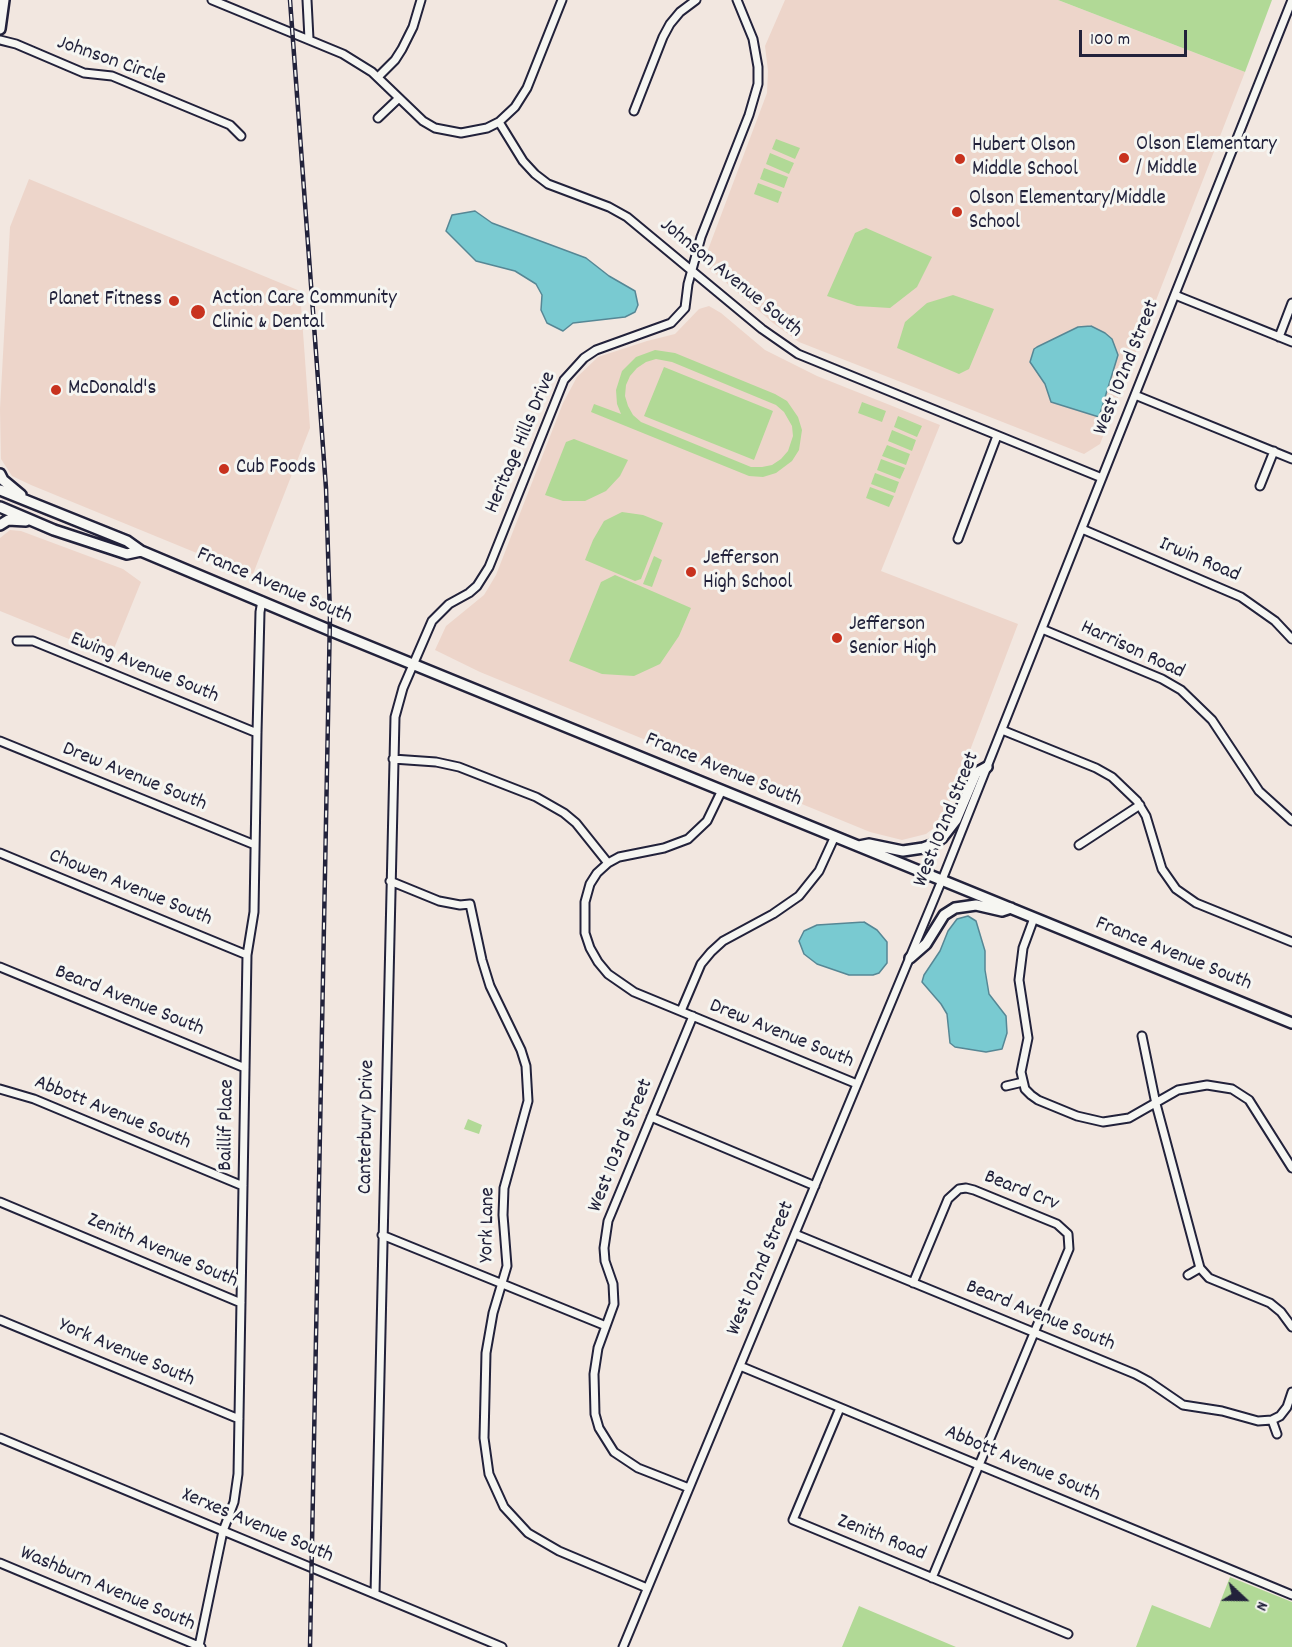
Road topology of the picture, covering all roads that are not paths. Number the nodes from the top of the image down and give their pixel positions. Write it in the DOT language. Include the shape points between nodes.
graph roads {
  1 [pos="4,0"];
  2 [pos="212,0"];
  3 [pos="307,0"];
  4 [pos="421,0"];
  5 [pos="562,0"];
  6 [pos="696,0"];
  7 [pos="737,0"];
  8 [pos="1292,0"];
  9 [pos="0,29"];
  10 [pos="309,39"];
  11 [pos="0,40"];
  12 [pos="378,77"];
  13 [pos="399,98"];
  14 [pos="634,111"];
  15 [pos="378,118"];
  16 [pos="499,122"];
  17 [pos="241,136"];
  18 [pos="691,270"];
  19 [pos="1175,295"];
  20 [pos="1292,303"];
  21 [pos="1279,337"];
  22 [pos="1292,342"];
  23 [pos="1135,395"];
  24 [pos="998,436"];
  25 [pos="1274,451"];
  26 [pos="1292,459"];
  27 [pos="0,474"];
  28 [pos="1102,478"];
  29 [pos="1260,486"];
  30 [pos="0,490"];
  31 [pos="30,502"];
  32 [pos="0,507"];
  33 [pos="33,521"];
  34 [pos="0,525"];
  35 [pos="1082,529"];
  36 [pos="957,539"];
  37 [pos="141,551"];
  38 [pos="262,601"];
  39 [pos="1042,629"];
  40 [pos="1292,639"];
  41 [pos="17,641"];
  42 [pos="413,664"];
  43 [pos="1002,730"];
  44 [pos="257,733"];
  45 [pos="0,741"];
  46 [pos="393,759"];
  47 [pos="987,767"];
  48 [pos="722,790"];
  49 [pos="1140,805"];
  50 [pos="1292,821"];
  51 [pos="835,836"];
  52 [pos="255,845"];
  53 [pos="1079,845"];
  54 [pos="858,846"];
  55 [pos="0,853"];
  56 [pos="608,863"];
  57 [pos="942,880"];
  58 [pos="390,881"];
  59 [pos="1012,908"];
  60 [pos="1034,918"];
  61 [pos="1292,942"];
  62 [pos="247,955"];
  63 [pos="909,958"];
  64 [pos="0,967"];
  65 [pos="681,1011"];
  66 [pos="693,1016"];
  67 [pos="1292,1023"];
  68 [pos="1142,1036"];
  69 [pos="245,1068"];
  70 [pos="1023,1082"];
  71 [pos="858,1084"];
  72 [pos="1006,1086"];
  73 [pos="0,1089"];
  74 [pos="1156,1104"];
  75 [pos="651,1117"];
  76 [pos="1292,1168"];
  77 [pos="243,1186"];
  78 [pos="814,1186"];
  79 [pos="0,1203"];
  80 [pos="382,1234"];
  81 [pos="795,1234"];
  82 [pos="1200,1268"];
  83 [pos="1188,1275"];
  84 [pos="913,1283"];
  85 [pos="503,1284"];
  86 [pos="241,1303"];
  87 [pos="0,1320"];
  88 [pos="606,1326"];
  89 [pos="1292,1327"];
  90 [pos="1034,1332"];
  91 [pos="740,1366"];
  92 [pos="1292,1392"];
  93 [pos="840,1408"];
  94 [pos="239,1419"];
  95 [pos="1272,1420"];
  96 [pos="1277,1434"];
  97 [pos="0,1438"];
  98 [pos="979,1465"];
  99 [pos="689,1488"];
  100 [pos="223,1531"];
  101 [pos="0,1563"];
  102 [pos="932,1578"];
  103 [pos="647,1588"];
  104 [pos="375,1594"];
  105 [pos="1292,1595"];
  106 [pos="1068,1634"];
  107 [pos="200,1647"];
  108 [pos="501,1647"];
  109 [pos="623,1647"];
  1 -- 9 [label="main road"];
  2 -- 10 [label="street"];
  3 -- 10 [label="street"];
  4 -- 12 [label="street" via="402,49"];
  5 -- 16 [label="street" via="522,99"];
  6 -- 14 [label="street" via="670,24"];
  7 -- 18 [label="street, Heritage Hills Drive" via="753,39 758,84"];
  8 -- 19 [label="street, West 102nd Street"];
  10 -- 12 [label="street" via="351,58"];
  11 -- 17 [label="street, Johnson Circle" via="84,74 112,76 230,125"];
  12 -- 13 [label="street"];
  13 -- 15 [label="street"];
  13 -- 16 [label="street" via="423,121 447,131 474,132"];
  16 -- 18 [label="street, Johnson Avenue South" via="535,174 548,184 627,217"];
  18 -- 24 [label="street, Johnson Avenue South" via="798,354"];
  18 -- 42 [label="street, Heritage Hills Drive" via="685,308 679,316 661,327 596,350 564,380 484,577 432,621"];
  19 -- 21 [label="street"];
  19 -- 23 [label="street, West 102nd Street"];
  20 -- 21 [label="street"];
  21 -- 22 [label="street"];
  23 -- 25 [label="street"];
  23 -- 28 [label="street, West 102nd Street"];
  24 -- 28 [label="street, Johnson Avenue South"];
  24 -- 36 [label="street"];
  25 -- 26 [label="street"];
  25 -- 29 [label="street"];
  27 -- 31 [label="main road"];
  28 -- 35 [label="street, West 102nd Street"];
  30 -- 31 [label="main road, France Avenue South"];
  31 -- 37 [label="main road, France Avenue South" via="127,541"];
  32 -- 33 [label="main road, France Avenue South"];
  33 -- 34 [label="main road" via="8,520"];
  33 -- 37 [label="main road, France Avenue South" via="127,554"];
  35 -- 39 [label="street, West 102nd Street"];
  35 -- 40 [label="street, Irwin Road" via="1241,597 1275,621"];
  37 -- 38 [label="main road, France Avenue South"];
  38 -- 42 [label="main road, France Avenue South"];
  38 -- 44 [label="street, Baillif Place"];
  39 -- 43 [label="street, West 102nd Street"];
  39 -- 50 [label="street, Harrison Road" via="1181,690 1212,720 1259,791"];
  41 -- 44 [label="street, Ewing Avenue South" via="33,641"];
  42 -- 46 [label="street, Canterbury Drive" via="395,717"];
  42 -- 48 [label="main road, France Avenue South"];
  43 -- 47 [label="street, West 102nd Street"];
  43 -- 49 [label="street" via="1096,768 1126,788"];
  44 -- 52 [label="street, Baillif Place"];
  45 -- 52 [label="street, Drew Avenue South"];
  46 -- 56 [label="street" via="459,767 536,797 576,823"];
  46 -- 58 [label="street, Canterbury Drive"];
  47 -- 54 [label="main road" via="973,777 956,820 934,844 903,851 877,844"];
  47 -- 57 [label="street, West 102nd Street"];
  48 -- 51 [label="main road, France Avenue South"];
  48 -- 56 [label="street" via="707,821 688,839"];
  49 -- 53 [label="street"];
  49 -- 61 [label="street" via="1162,869 1176,889 1196,903"];
  51 -- 54 [label="main road, France Avenue South"];
  51 -- 65 [label="street" via="819,871 799,896 711,952"];
  52 -- 62 [label="street, Baillif Place" via="254,912"];
  54 -- 57 [label="main road, France Avenue South"];
  55 -- 62 [label="street, Chowen Avenue South"];
  56 -- 65 [label="street, Drew Avenue South" via="590,884 585,902 585,933 590,948 606,972 620,984"];
  57 -- 59 [label="main road, France Avenue South"];
  57 -- 63 [label="street, West 102nd Street"];
  58 -- 80 [label="street, Canterbury Drive"];
  58 -- 85 [label="street, York Lane" via="439,901 471,904 490,986 526,1066 525,1118 504,1188 507,1266"];
  59 -- 60 [label="main road, France Avenue South"];
  59 -- 63 [label="main road" via="955,908 944,915 926,944"];
  60 -- 67 [label="main road, France Avenue South"];
  60 -- 70 [label="street" via="1020,964 1021,996 1028,1025"];
  62 -- 69 [label="street, Baillif Place"];
  63 -- 71 [label="street, West 102nd Street"];
  64 -- 69 [label="street, Beard Avenue South"];
  65 -- 66 [label="street, Drew Avenue South"];
  66 -- 71 [label="street, Drew Avenue South"];
  66 -- 75 [label="street, West 103rd Street"];
  68 -- 74 [label="street"];
  69 -- 77 [label="street, Baillif Place"];
  70 -- 72 [label="street"];
  70 -- 74 [label="street" via="1038,1100 1090,1120 1129,1118"];
  71 -- 78 [label="street, West 102nd Street"];
  73 -- 77 [label="street, Abbott Avenue South" via="34,1099"];
  74 -- 76 [label="street" via="1164,1096 1192,1087 1232,1089 1249,1100"];
  74 -- 82 [label="street"];
  75 -- 78 [label="street"];
  75 -- 88 [label="street, West 103rd Street" via="604,1234 605,1261 614,1294"];
  77 -- 86 [label="street, Baillif Place"];
  78 -- 81 [label="street, West 102nd Street"];
  79 -- 86 [label="street, Zenith Avenue South"];
  80 -- 85 [label="street"];
  80 -- 104 [label="street, Canterbury Drive"];
  81 -- 84 [label="street, Beard Avenue South"];
  81 -- 91 [label="street, West 102nd Street"];
  82 -- 83 [label="street"];
  82 -- 89 [label="street" via="1209,1278 1270,1303"];
  84 -- 90 [label="street, Beard Avenue South"];
  84 -- 90 [label="street, Beard Crv" via="948,1198 959,1189 974,1190 1047,1220 1068,1234 1069,1249"];
  85 -- 88 [label="street"];
  85 -- 103 [label="street, York Lane" via="486,1353 485,1456 495,1491 514,1521 543,1543"];
  86 -- 94 [label="street, Baillif Place"];
  87 -- 94 [label="street, York Avenue South"];
  88 -- 99 [label="street, West 103rd Street" via="594,1374 595,1414 602,1434 625,1461"];
  90 -- 95 [label="street, Beard Avenue South" via="1135,1374 1183,1405 1257,1421"];
  90 -- 98 [label="street"];
  91 -- 93 [label="street, Abbott Avenue South"];
  91 -- 99 [label="street, West 102nd Street"];
  92 -- 95 [label="street" via="1287,1407"];
  93 -- 98 [label="street, Abbott Avenue South"];
  93 -- 102 [label="street, Zenith Road" via="793,1520"];
  94 -- 100 [label="street, Baillif Place" via="237,1488"];
  95 -- 96 [label="street"];
  97 -- 100 [label="street, Xerxes Avenue South"];
  98 -- 102 [label="street"];
  98 -- 105 [label="street, Abbott Avenue South"];
  99 -- 103 [label="street, West 102nd Street"];
  100 -- 104 [label="street, Xerxes Avenue South"];
  100 -- 107 [label="street, Baillif Place"];
  101 -- 107 [label="street, Washburn Avenue South"];
  102 -- 106 [label="street, Zenith Road"];
  103 -- 109 [label="street, West 102nd Street"];
  104 -- 108 [label="street, Xerxes Avenue South"];
}
